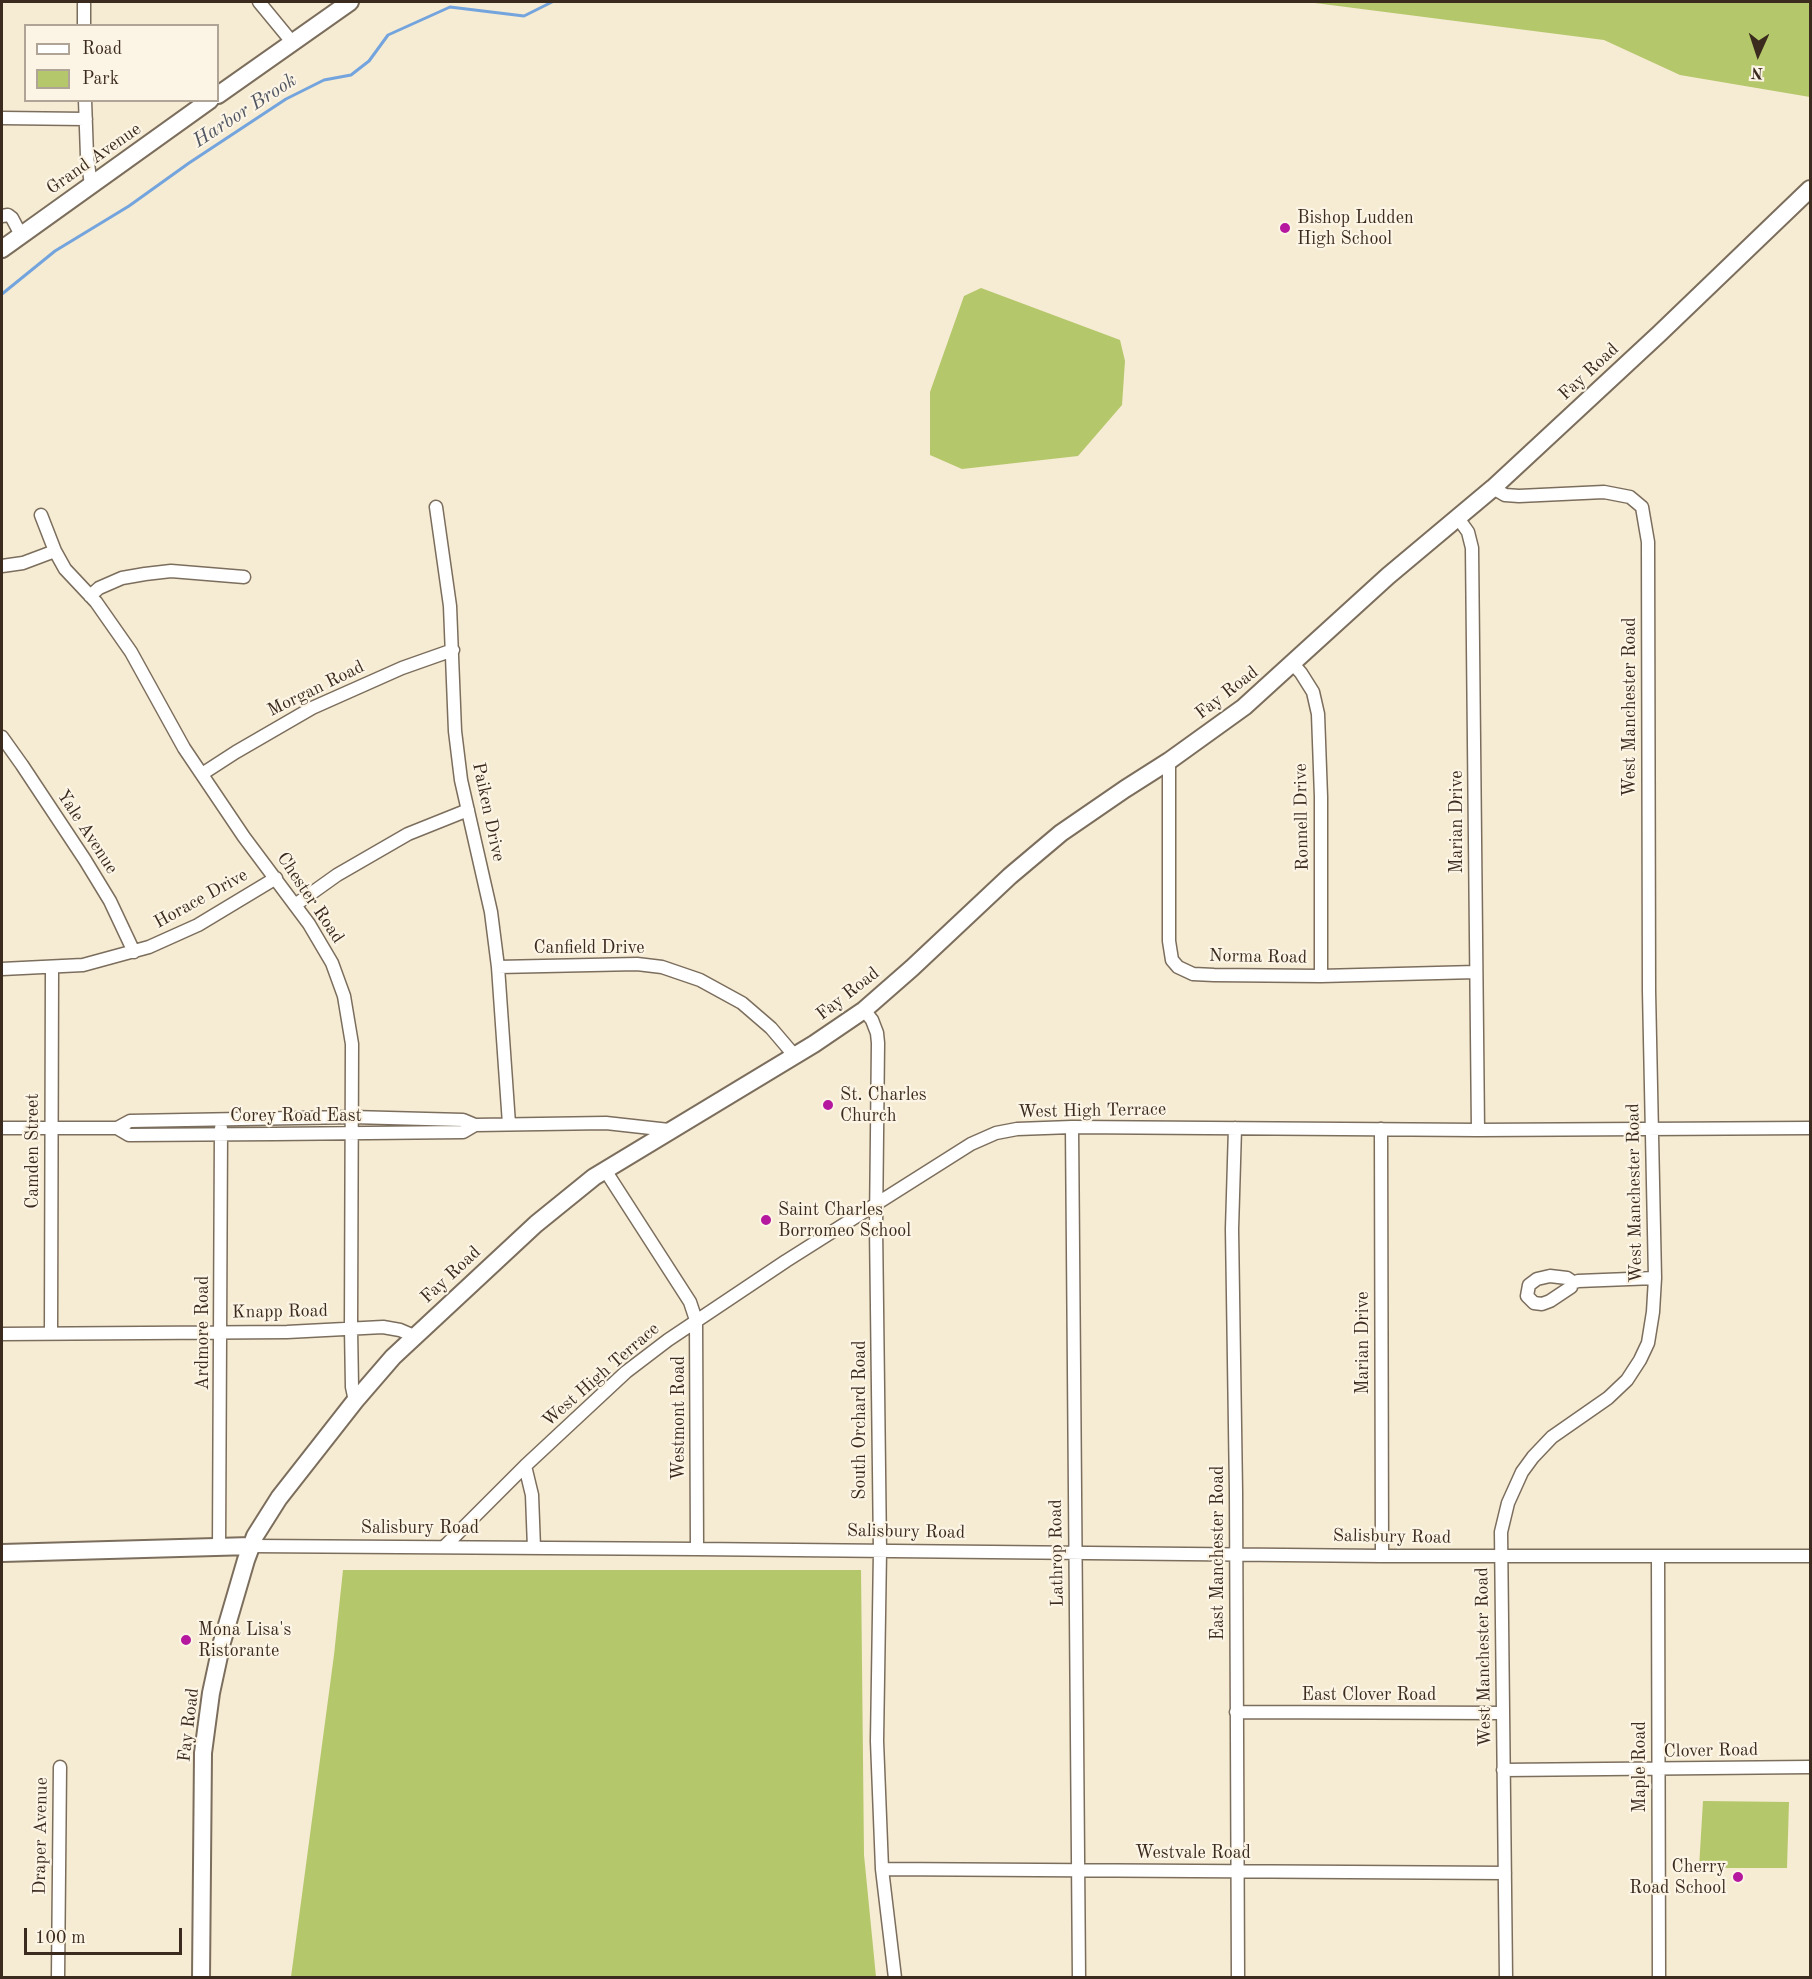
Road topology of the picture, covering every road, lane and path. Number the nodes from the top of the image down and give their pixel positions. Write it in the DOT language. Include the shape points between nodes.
graph roads {
  1 [pos="84,2"];
  2 [pos="260,2"];
  3 [pos="350,2"];
  4 [pos="84,24"];
  5 [pos="292,42"];
  6 [pos="219,94"];
  7 [pos="85,102"];
  8 [pos="207,102"];
  9 [pos="2,118"];
  10 [pos="86,119"];
  11 [pos="91,185"];
  12 [pos="1810,189"];
  13 [pos="2,216"];
  14 [pos="21,235"];
  15 [pos="2,249"];
  16 [pos="1492,488"];
  17 [pos="436,507"];
  18 [pos="41,515"];
  19 [pos="1458,518"];
  20 [pos="55,551"];
  21 [pos="2,566"];
  22 [pos="244,577"];
  23 [pos="90,596"];
  24 [pos="453,650"];
  25 [pos="1293,664"];
  26 [pos="2,737"];
  27 [pos="1169,761"];
  28 [pos="202,774"];
  29 [pos="468,810"];
  30 [pos="276,878"];
  31 [pos="295,905"];
  32 [pos="134,952"];
  33 [pos="498,967"];
  34 [pos="52,968"];
  35 [pos="2,969"];
  36 [pos="1476,972"];
  37 [pos="1321,976"];
  38 [pos="864,1010"];
  39 [pos="794,1055"];
  40 [pos="352,1117"];
  41 [pos="221,1118"];
  42 [pos="509,1124"];
  43 [pos="475,1125"];
  44 [pos="51,1127"];
  45 [pos="1072,1127"];
  46 [pos="2,1128"];
  47 [pos="117,1128"];
  48 [pos="1235,1128"];
  49 [pos="1653,1128"];
  50 [pos="1810,1128"];
  51 [pos="1381,1129"];
  52 [pos="669,1130"];
  53 [pos="1478,1130"];
  54 [pos="352,1134"];
  55 [pos="221,1135"];
  56 [pos="605,1170"];
  57 [pos="876,1205"];
  58 [pos="1655,1278"];
  59 [pos="1572,1283"];
  60 [pos="696,1320"];
  61 [pos="351,1328"];
  62 [pos="221,1332"];
  63 [pos="51,1333"];
  64 [pos="2,1334"];
  65 [pos="414,1336"];
  66 [pos="355,1401"];
  67 [pos="525,1466"];
  68 [pos="251,1546"];
  69 [pos="219,1547"];
  70 [pos="444,1547"];
  71 [pos="534,1548"];
  72 [pos="698,1549"];
  73 [pos="880,1551"];
  74 [pos="2,1553"];
  75 [pos="1075,1553"];
  76 [pos="1236,1554"];
  77 [pos="1382,1556"];
  78 [pos="1810,1556"];
  79 [pos="1500,1557"];
  80 [pos="1658,1557"];
  81 [pos="1236,1712"];
  82 [pos="1503,1713"];
  83 [pos="60,1767"];
  84 [pos="1810,1767"];
  85 [pos="1503,1770"];
  86 [pos="1658,1770"];
  87 [pos="882,1869"];
  88 [pos="1077,1870"];
  89 [pos="1237,1871"];
  90 [pos="1505,1874"];
  91 [pos="58,1977"];
  92 [pos="201,1977"];
  93 [pos="895,1977"];
  94 [pos="1079,1977"];
  95 [pos="1238,1977"];
  96 [pos="1506,1977"];
  97 [pos="1659,1977"];
  1 -- 4 [label="street"];
  2 -- 5 [label="street"];
  3 -- 5 [label="street"];
  5 -- 6 [label="street"];
  7 -- 10 [label="street"];
  8 -- 11 [label="street, Grand Avenue"];
  9 -- 10 [label="street"];
  10 -- 11 [label="street"];
  11 -- 14 [label="street, Grand Avenue"];
  12 -- 16 [label="street, Fay Road"];
  13 -- 14 [label="street" via="8,214 12,218"];
  14 -- 15 [label="street, Grand Avenue"];
  16 -- 19 [label="street, Fay Road"];
  16 -- 49 [label="street, West Manchester Road" via="1505,495 1519,496 1604,492 1630,496 1644,511 1648,542"];
  17 -- 24 [label="street, Paiken Drive"];
  18 -- 20 [label="street, Chester Road"];
  19 -- 25 [label="street, Fay Road"];
  19 -- 36 [label="street, Marian Drive" via="1468,532 1472,548"];
  20 -- 21 [label="street"];
  20 -- 23 [label="street, Chester Road" via="64,569"];
  22 -- 23 [label="street" via="171,571 145,574 122,578"];
  23 -- 28 [label="street, Chester Road" via="131,652"];
  24 -- 28 [label="street, Morgan Road" via="312,708"];
  24 -- 29 [label="street, Paiken Drive" via="455,731"];
  25 -- 27 [label="street, Fay Road" via="1244,707"];
  25 -- 37 [label="street, Ronnell Drive" via="1313,692 1318,714"];
  26 -- 32 [label="street, Yale Avenue" via="110,900"];
  27 -- 37 [label="street, Norma Road" via="1172,960 1193,974"];
  27 -- 38 [label="street, Fay Road" via="1061,833"];
  28 -- 30 [label="street, Chester Road"];
  29 -- 31 [label="street" via="408,834 337,875"];
  29 -- 33 [label="street, Paiken Drive" via="491,912"];
  30 -- 31 [label="street, Chester Road"];
  30 -- 32 [label="street, Horace Drive" via="198,925"];
  31 -- 40 [label="street, Chester Road" via="332,963 344,996 352,1044"];
  32 -- 34 [label="street, Horace Drive" via="94,963"];
  33 -- 39 [label="street, Canfield Drive" via="662,967 700,980 742,1003"];
  33 -- 42 [label="street, Paiken Drive"];
  34 -- 35 [label="street, Horace Drive"];
  34 -- 44 [label="street, Camden Street"];
  36 -- 37 [label="street, Norma Road"];
  36 -- 53 [label="street, Marian Drive"];
  38 -- 39 [label="street, Fay Road"];
  38 -- 57 [label="street, South Orchard Road" via="872,1020 878,1043"];
  39 -- 52 [label="street, Fay Road"];
  40 -- 41 [label="street, Corey Road East"];
  40 -- 43 [label="street, Corey Road East" via="463,1120"];
  40 -- 54 [label="street, Chester Road"];
  41 -- 47 [label="street, Corey Road East" via="130,1120"];
  41 -- 55 [label="street, Ardmore Road"];
  42 -- 43 [label="street, Corey Road East"];
  42 -- 52 [label="street, Corey Road East" via="606,1123"];
  43 -- 54 [label="street, Corey Road East" via="463,1132"];
  44 -- 46 [label="street, Corey Road East"];
  44 -- 47 [label="street, Corey Road East"];
  44 -- 63 [label="street, Camden Street"];
  45 -- 48 [label="street, West High Terrace"];
  45 -- 57 [label="street, West High Terrace" via="996,1133 971,1144"];
  45 -- 75 [label="street, Lathrop Road"];
  47 -- 55 [label="street, Corey Road East" via="129,1135"];
  48 -- 51 [label="street, West High Terrace"];
  48 -- 76 [label="street, East Manchester Road" via="1232,1229"];
  49 -- 50 [label="street, West High Terrace"];
  49 -- 53 [label="street, West High Terrace"];
  49 -- 58 [label="street, West Manchester Road"];
  51 -- 53 [label="street, West High Terrace"];
  51 -- 77 [label="street, Marian Drive"];
  52 -- 56 [label="street, Fay Road"];
  54 -- 55 [label="street, Corey Road East"];
  54 -- 61 [label="street, Chester Road"];
  55 -- 62 [label="street, Ardmore Road"];
  56 -- 60 [label="street, Westmont Road" via="690,1302"];
  56 -- 65 [label="street, Fay Road" via="536,1224"];
  57 -- 60 [label="street, West High Terrace"];
  57 -- 73 [label="street, South Orchard Road"];
  58 -- 59 [label="street"];
  58 -- 79 [label="street, West Manchester Road" via="1648,1343 1641,1360 1608,1398 1552,1437 1522,1472 1508,1503"];
  60 -- 67 [label="street, West High Terrace" via="626,1372"];
  60 -- 72 [label="street, Westmont Road"];
  61 -- 62 [label="street, Knapp Road"];
  61 -- 65 [label="street, Knapp Road" via="383,1327"];
  61 -- 66 [label="street, Chester Road"];
  62 -- 63 [label="street, Knapp Road"];
  62 -- 69 [label="street, Ardmore Road"];
  63 -- 64 [label="street, Knapp Road"];
  65 -- 66 [label="street, Fay Road"];
  66 -- 68 [label="street, Fay Road" via="279,1498"];
  67 -- 70 [label="street, West High Terrace"];
  67 -- 71 [label="street" via="532,1495"];
  68 -- 69 [label="street, Salisbury Road"];
  68 -- 70 [label="street, Salisbury Road"];
  68 -- 92 [label="street, Fay Road" via="222,1642 203,1753"];
  69 -- 74 [label="street, Salisbury Road"];
  70 -- 71 [label="street, Salisbury Road"];
  71 -- 72 [label="street, Salisbury Road"];
  72 -- 73 [label="street, Salisbury Road"];
  73 -- 75 [label="street, Salisbury Road"];
  73 -- 87 [label="street, South Orchard Road" via="877,1741"];
  75 -- 76 [label="street, Salisbury Road"];
  75 -- 88 [label="street, Lathrop Road"];
  76 -- 77 [label="street, Salisbury Road"];
  76 -- 81 [label="street, East Manchester Road"];
  77 -- 79 [label="street, Salisbury Road"];
  78 -- 80 [label="street, Salisbury Road"];
  79 -- 80 [label="street, Salisbury Road"];
  79 -- 82 [label="street, West Manchester Road"];
  80 -- 86 [label="street, Maple Road"];
  81 -- 82 [label="street, East Clover Road"];
  81 -- 89 [label="street, East Manchester Road"];
  82 -- 85 [label="street, West Manchester Road"];
  83 -- 91 [label="street, Draper Avenue"];
  84 -- 86 [label="street, Clover Road"];
  85 -- 86 [label="street, Clover Road"];
  85 -- 90 [label="street, West Manchester Road"];
  86 -- 97 [label="street, Maple Road"];
  87 -- 88 [label="street, Westvale Road"];
  87 -- 93 [label="street, South Orchard Road"];
  88 -- 89 [label="street, Westvale Road"];
  88 -- 94 [label="street, Lathrop Road"];
  89 -- 90 [label="street, Westvale Road"];
  89 -- 95 [label="street, East Manchester Road"];
  90 -- 96 [label="street, West Manchester Road"];
}
